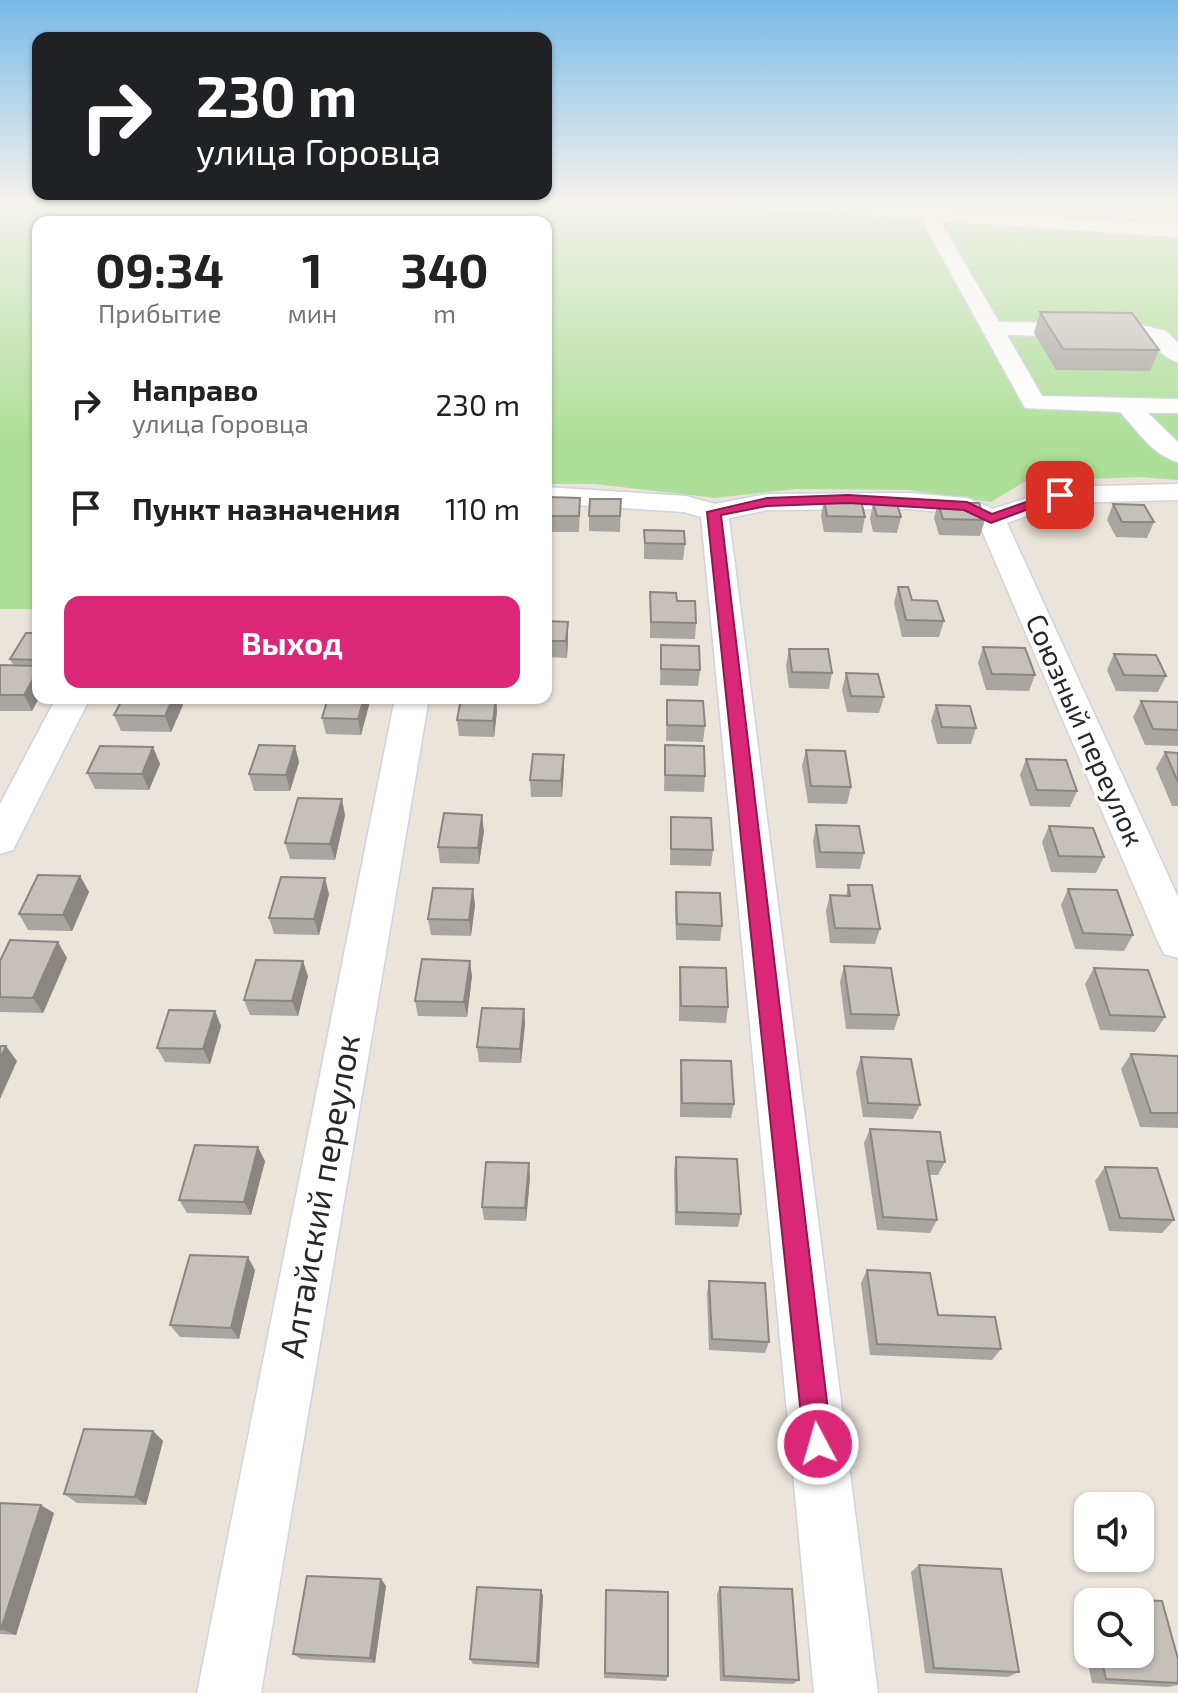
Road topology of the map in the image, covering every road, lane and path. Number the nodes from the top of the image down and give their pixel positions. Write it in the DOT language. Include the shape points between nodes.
graph roads {
  1 [pos="965,282"];
  2 [pos="990,328"];
  3 [pos="1178,355"];
  4 [pos="1127,405"];
  5 [pos="1178,406"];
  6 [pos="1178,454"];
  7 [pos="1178,492"];
  8 [pos="552,495"];
  9 [pos="714,512"];
  10 [pos="991,519"];
  11 [pos="70,704"];
  12 [pos="411,704"];
  13 [pos="0,840"];
  14 [pos="1178,942"];
  15 [pos="229,1693"];
  16 [pos="846,1693"];
  1 -- 2 [label="street"];
  2 -- 3 [label="street" via="1137,331 1158,336"];
  2 -- 4 [label="street" via="1034,403"];
  4 -- 5 [label="street"];
  4 -- 6 [label="street"];
  7 -- 10 [label="street" via="1060,495"];
  8 -- 9 [label="street" via="686,504"];
  9 -- 10 [label="street" via="767,502 848,499 967,506"];
  9 -- 16 [label="street"];
  10 -- 14 [label="street, Союзный переулок"];
  11 -- 13 [label="street"];
  12 -- 15 [label="street, Алтайский переулок"];
}
